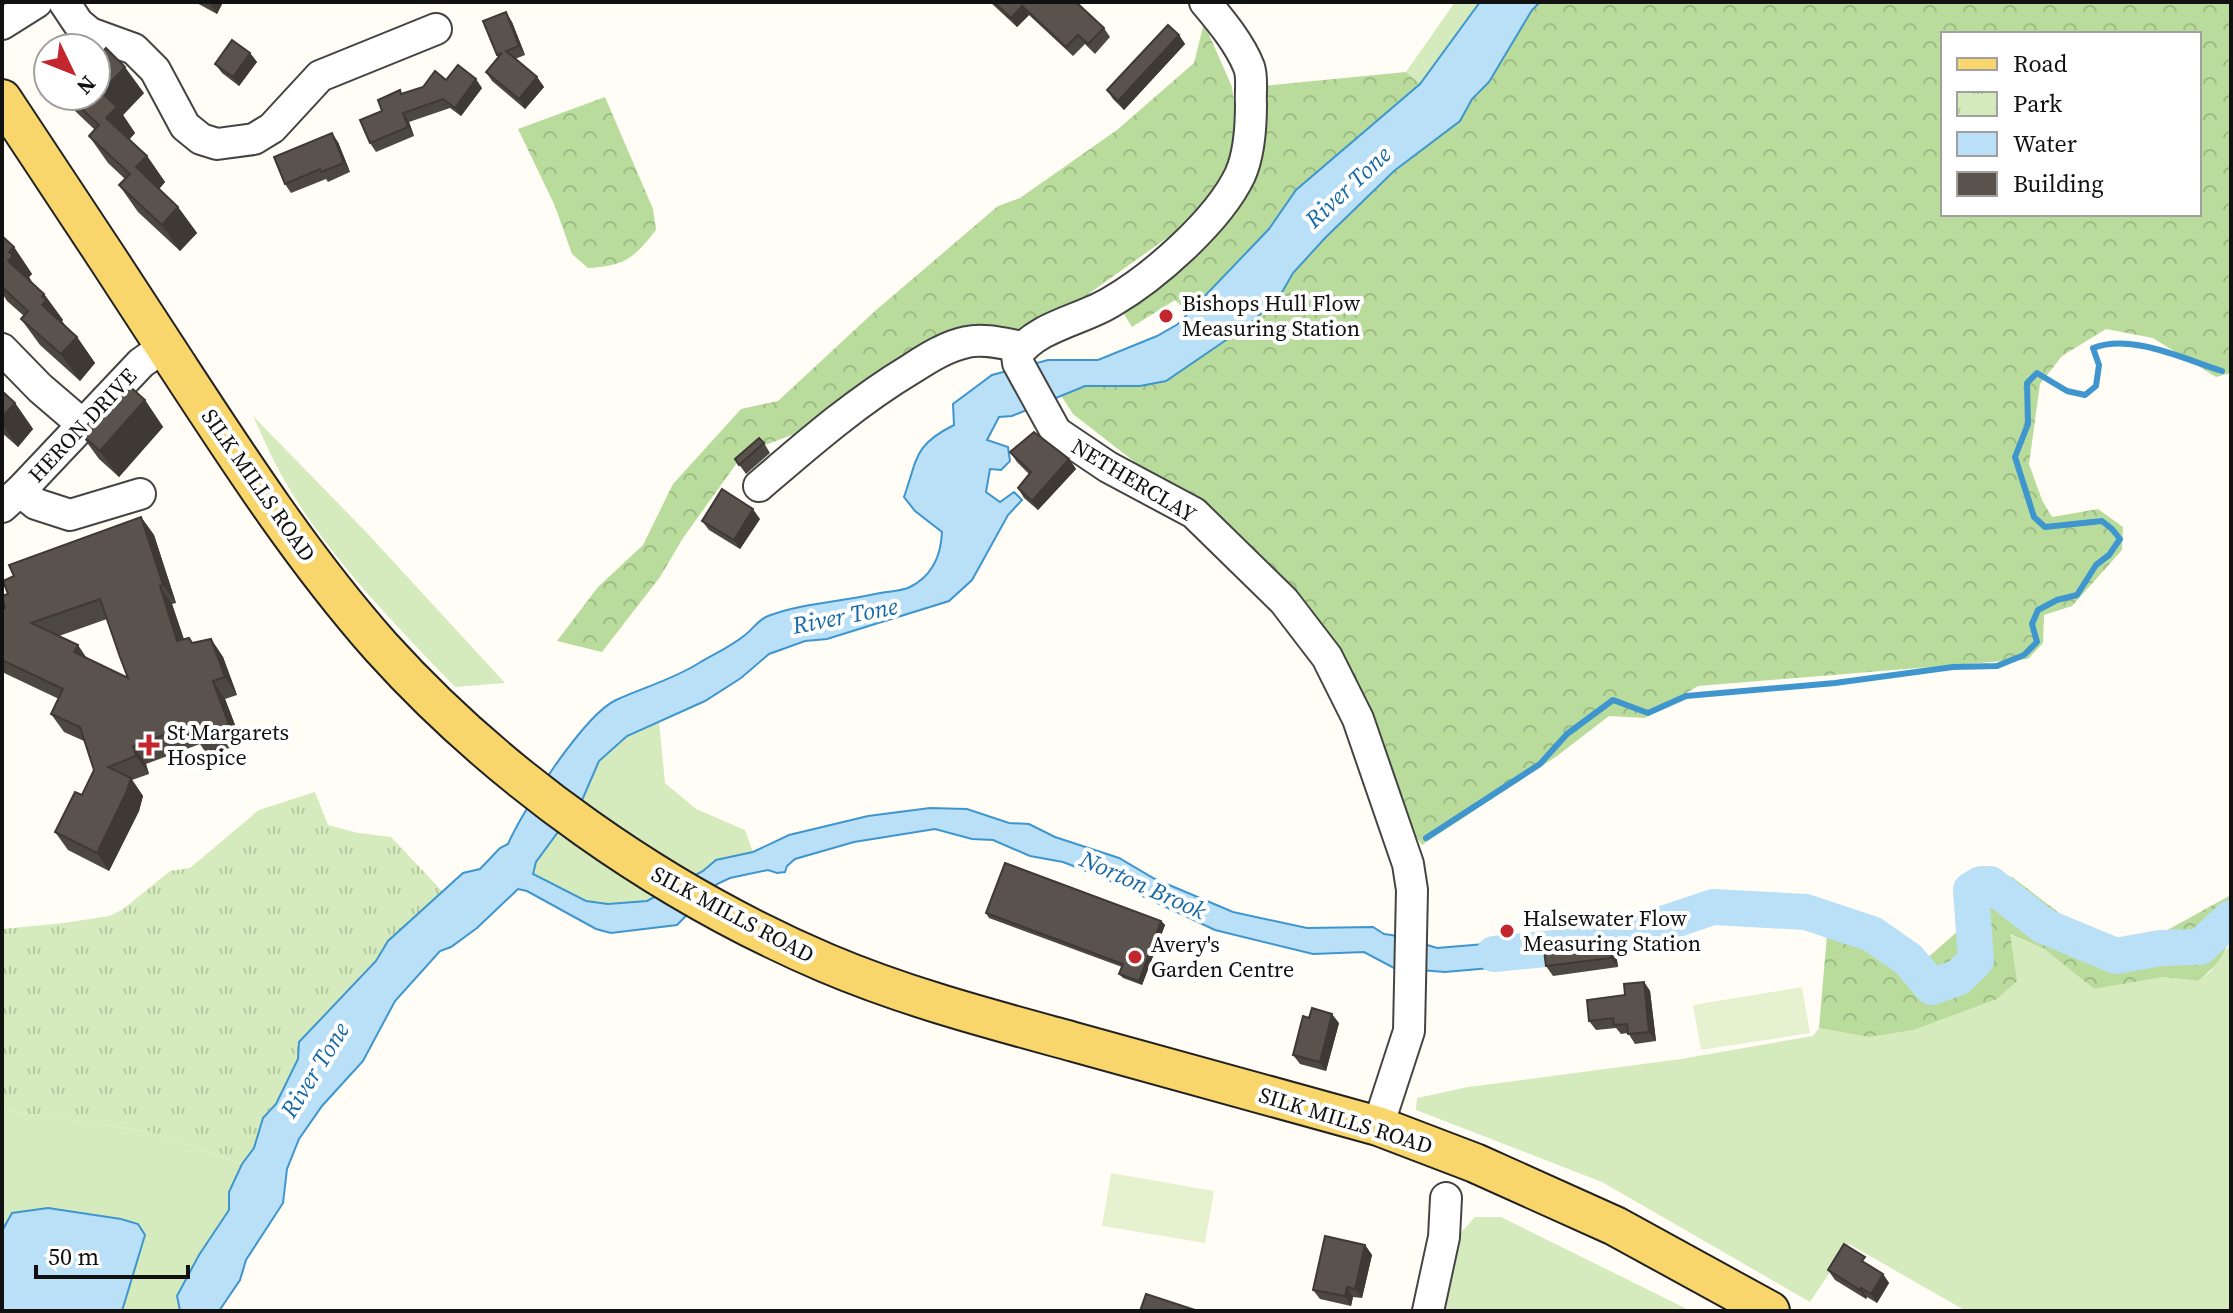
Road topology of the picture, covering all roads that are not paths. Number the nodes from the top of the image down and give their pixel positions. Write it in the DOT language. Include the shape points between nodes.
graph roads {
  1 [pos="37,2"];
  2 [pos="64,2"];
  3 [pos="1205,2"];
  4 [pos="2,24"];
  5 [pos="436,29"];
  6 [pos="2,99"];
  7 [pos="165,346"];
  8 [pos="2,349"];
  9 [pos="1020,355"];
  10 [pos="82,424"];
  11 [pos="759,486"];
  12 [pos="140,494"];
  13 [pos="11,499"];
  14 [pos="1378,1126"];
  15 [pos="1446,1198"];
  16 [pos="1428,1311"];
  17 [pos="1768,1311"];
  1 -- 4 [label="street"];
  2 -- 5 [label="street" via="90,33 134,49 155,70 185,126 217,144 254,139 272,128 320,76 397,59"];
  3 -- 9 [label="street" via="1250,69 1251,126 1240,175 1210,219 1171,258 1111,302 1052,329"];
  6 -- 7 [label="main road, SILK MILLS ROAD"];
  7 -- 10 [label="street, HERON DRIVE" via="141,363"];
  7 -- 14 [label="main road, SILK MILLS ROAD" via="325,581 383,649 518,776 654,874 824,962 919,999"];
  8 -- 10 [label="street"];
  9 -- 11 [label="street" via="990,341 968,341 933,355 861,403"];
  9 -- 14 [label="street, NETHERCLAY" via="1056,432 1194,513 1284,601 1327,657 1358,719 1408,864 1412,890 1409,1031"];
  10 -- 13 [label="street, HERON DRIVE"];
  12 -- 13 [label="street" via="70,515"];
  14 -- 17 [label="main road, SILK MILLS ROAD" via="1615,1226"];
  15 -- 16 [label="street" via="1444,1237"];
}
